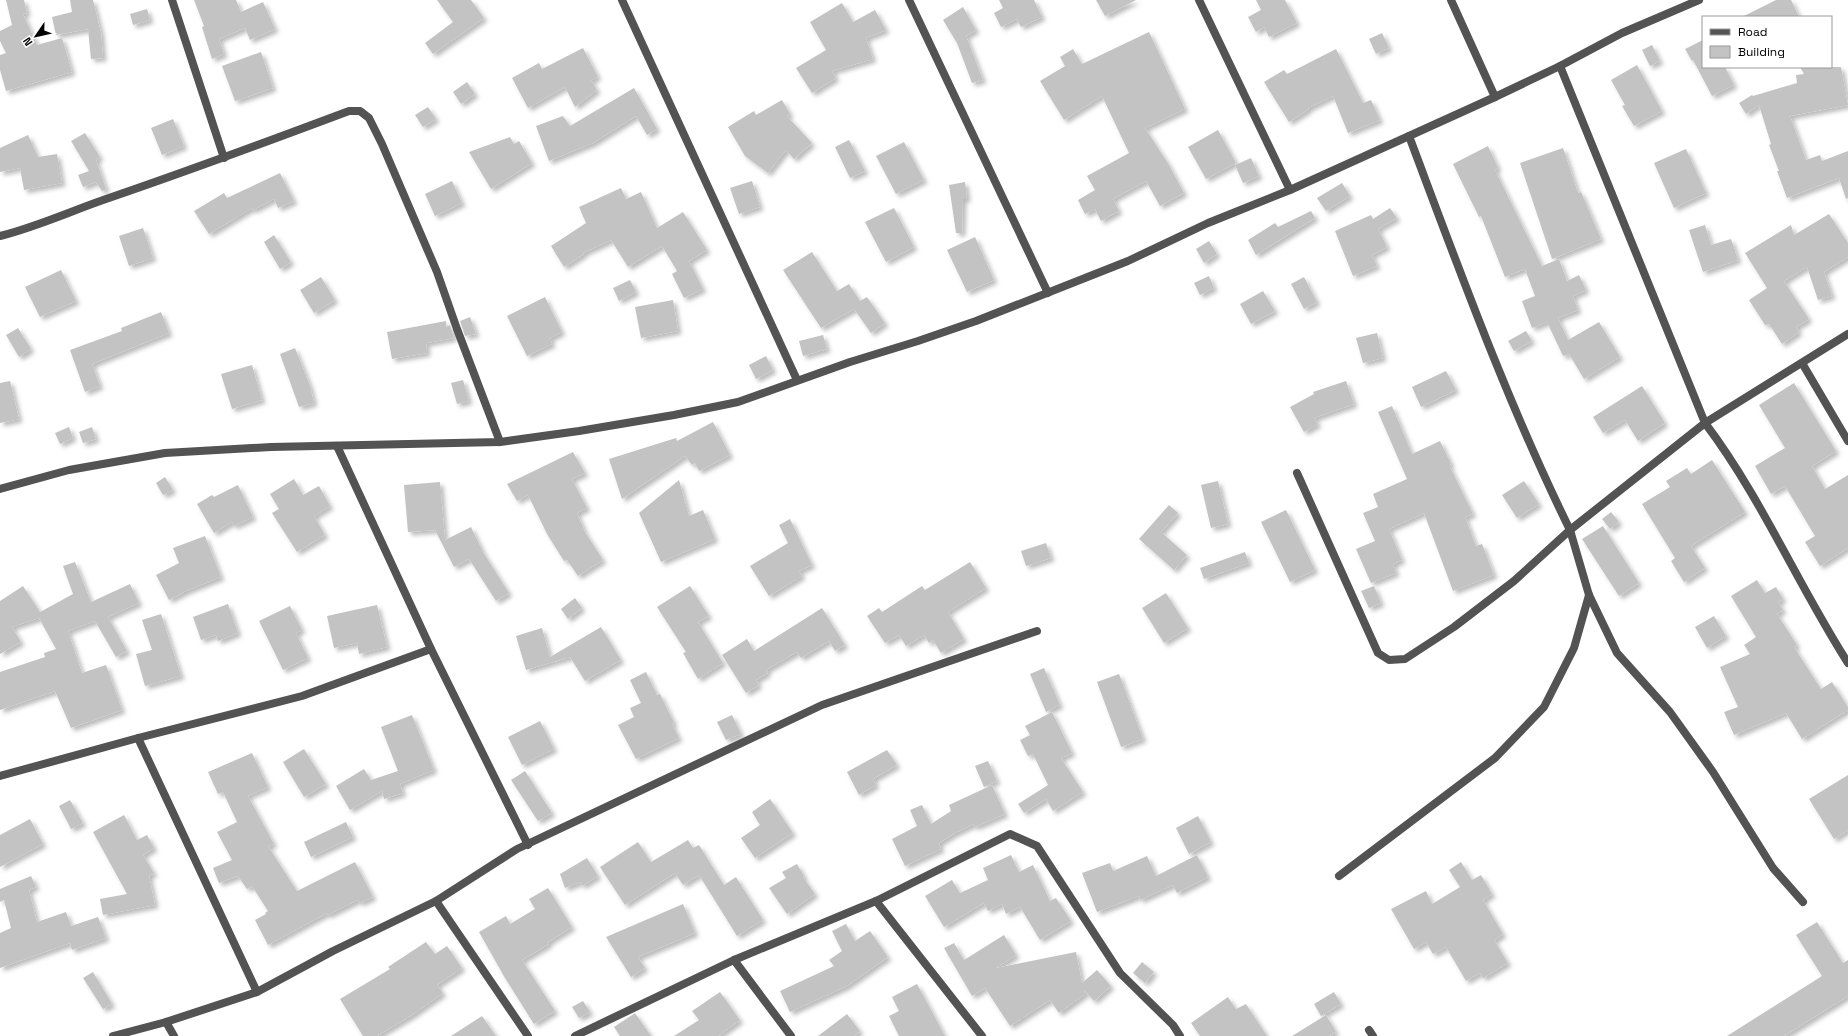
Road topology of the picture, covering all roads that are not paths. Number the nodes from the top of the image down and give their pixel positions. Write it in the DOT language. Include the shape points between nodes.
graph roads {
  1 [pos="172,0"];
  2 [pos="622,0"];
  3 [pos="909,0"];
  4 [pos="1198,0"];
  5 [pos="1451,0"];
  6 [pos="1698,0"];
  7 [pos="1560,66"];
  8 [pos="1495,97"];
  9 [pos="1409,136"];
  10 [pos="224,158"];
  11 [pos="1290,190"];
  12 [pos="0,236"];
  13 [pos="1048,293"];
  14 [pos="1848,334"];
  15 [pos="1802,363"];
  16 [pos="797,380"];
  17 [pos="1705,423"];
  18 [pos="1848,441"];
  19 [pos="500,442"];
  20 [pos="337,446"];
  21 [pos="1297,473"];
  22 [pos="0,490"];
  23 [pos="1570,530"];
  24 [pos="1589,595"];
  25 [pos="1037,631"];
  26 [pos="431,649"];
  27 [pos="1848,663"];
  28 [pos="138,738"];
  29 [pos="0,776"];
  30 [pos="528,844"];
  31 [pos="1339,876"];
  32 [pos="436,901"];
  33 [pos="876,901"];
  34 [pos="1803,902"];
  35 [pos="734,960"];
  36 [pos="257,992"];
  37 [pos="166,1022"];
  38 [pos="113,1036"];
  39 [pos="174,1036"];
  40 [pos="528,1036"];
  41 [pos="575,1036"];
  42 [pos="791,1036"];
  43 [pos="982,1036"];
  44 [pos="1180,1036"];
  1 -- 10 [label="street"];
  2 -- 16 [label="street"];
  3 -- 13 [label="street"];
  4 -- 11 [label="street"];
  5 -- 8 [label="street"];
  6 -- 7 [label="street" via="1622,33"];
  7 -- 8 [label="street"];
  7 -- 17 [label="street"];
  8 -- 9 [label="street"];
  9 -- 11 [label="street"];
  9 -- 23 [label="street" via="1478,322 1542,473"];
  10 -- 12 [label="street" via="55,217 28,229"];
  10 -- 19 [label="street" via="349,111 360,111 369,118 437,272"];
  11 -- 13 [label="street"];
  13 -- 16 [label="street" via="940,334"];
  14 -- 15 [label="street"];
  15 -- 17 [label="street"];
  15 -- 18 [label="street"];
  16 -- 19 [label="street" via="738,402 579,432"];
  17 -- 23 [label="street"];
  17 -- 27 [label="street" via="1724,448 1783,549 1820,620"];
  19 -- 20 [label="street"];
  20 -- 22 [label="street" via="165,453 69,470"];
  20 -- 26 [label="street"];
  21 -- 23 [label="street" via="1378,653 1389,660 1405,659 1454,627 1514,581"];
  23 -- 24 [label="street"];
  24 -- 31 [label="street" via="1574,648 1544,707 1495,758"];
  24 -- 34 [label="street" via="1617,653 1670,712 1714,772 1772,868"];
  25 -- 30 [label="street" via="822,705"];
  26 -- 28 [label="street" via="302,696"];
  26 -- 30 [label="street"];
  28 -- 29 [label="street"];
  28 -- 36 [label="street"];
  30 -- 32 [label="street"];
  32 -- 36 [label="street" via="333,951"];
  32 -- 40 [label="street"];
  33 -- 35 [label="street"];
  33 -- 43 [label="street"];
  33 -- 44 [label="street" via="1010,834 1037,846 1120,973 1173,1025"];
  35 -- 41 [label="street"];
  35 -- 42 [label="street"];
  36 -- 37 [label="street"];
  37 -- 38 [label="street"];
  37 -- 39 [label="street"];
}
